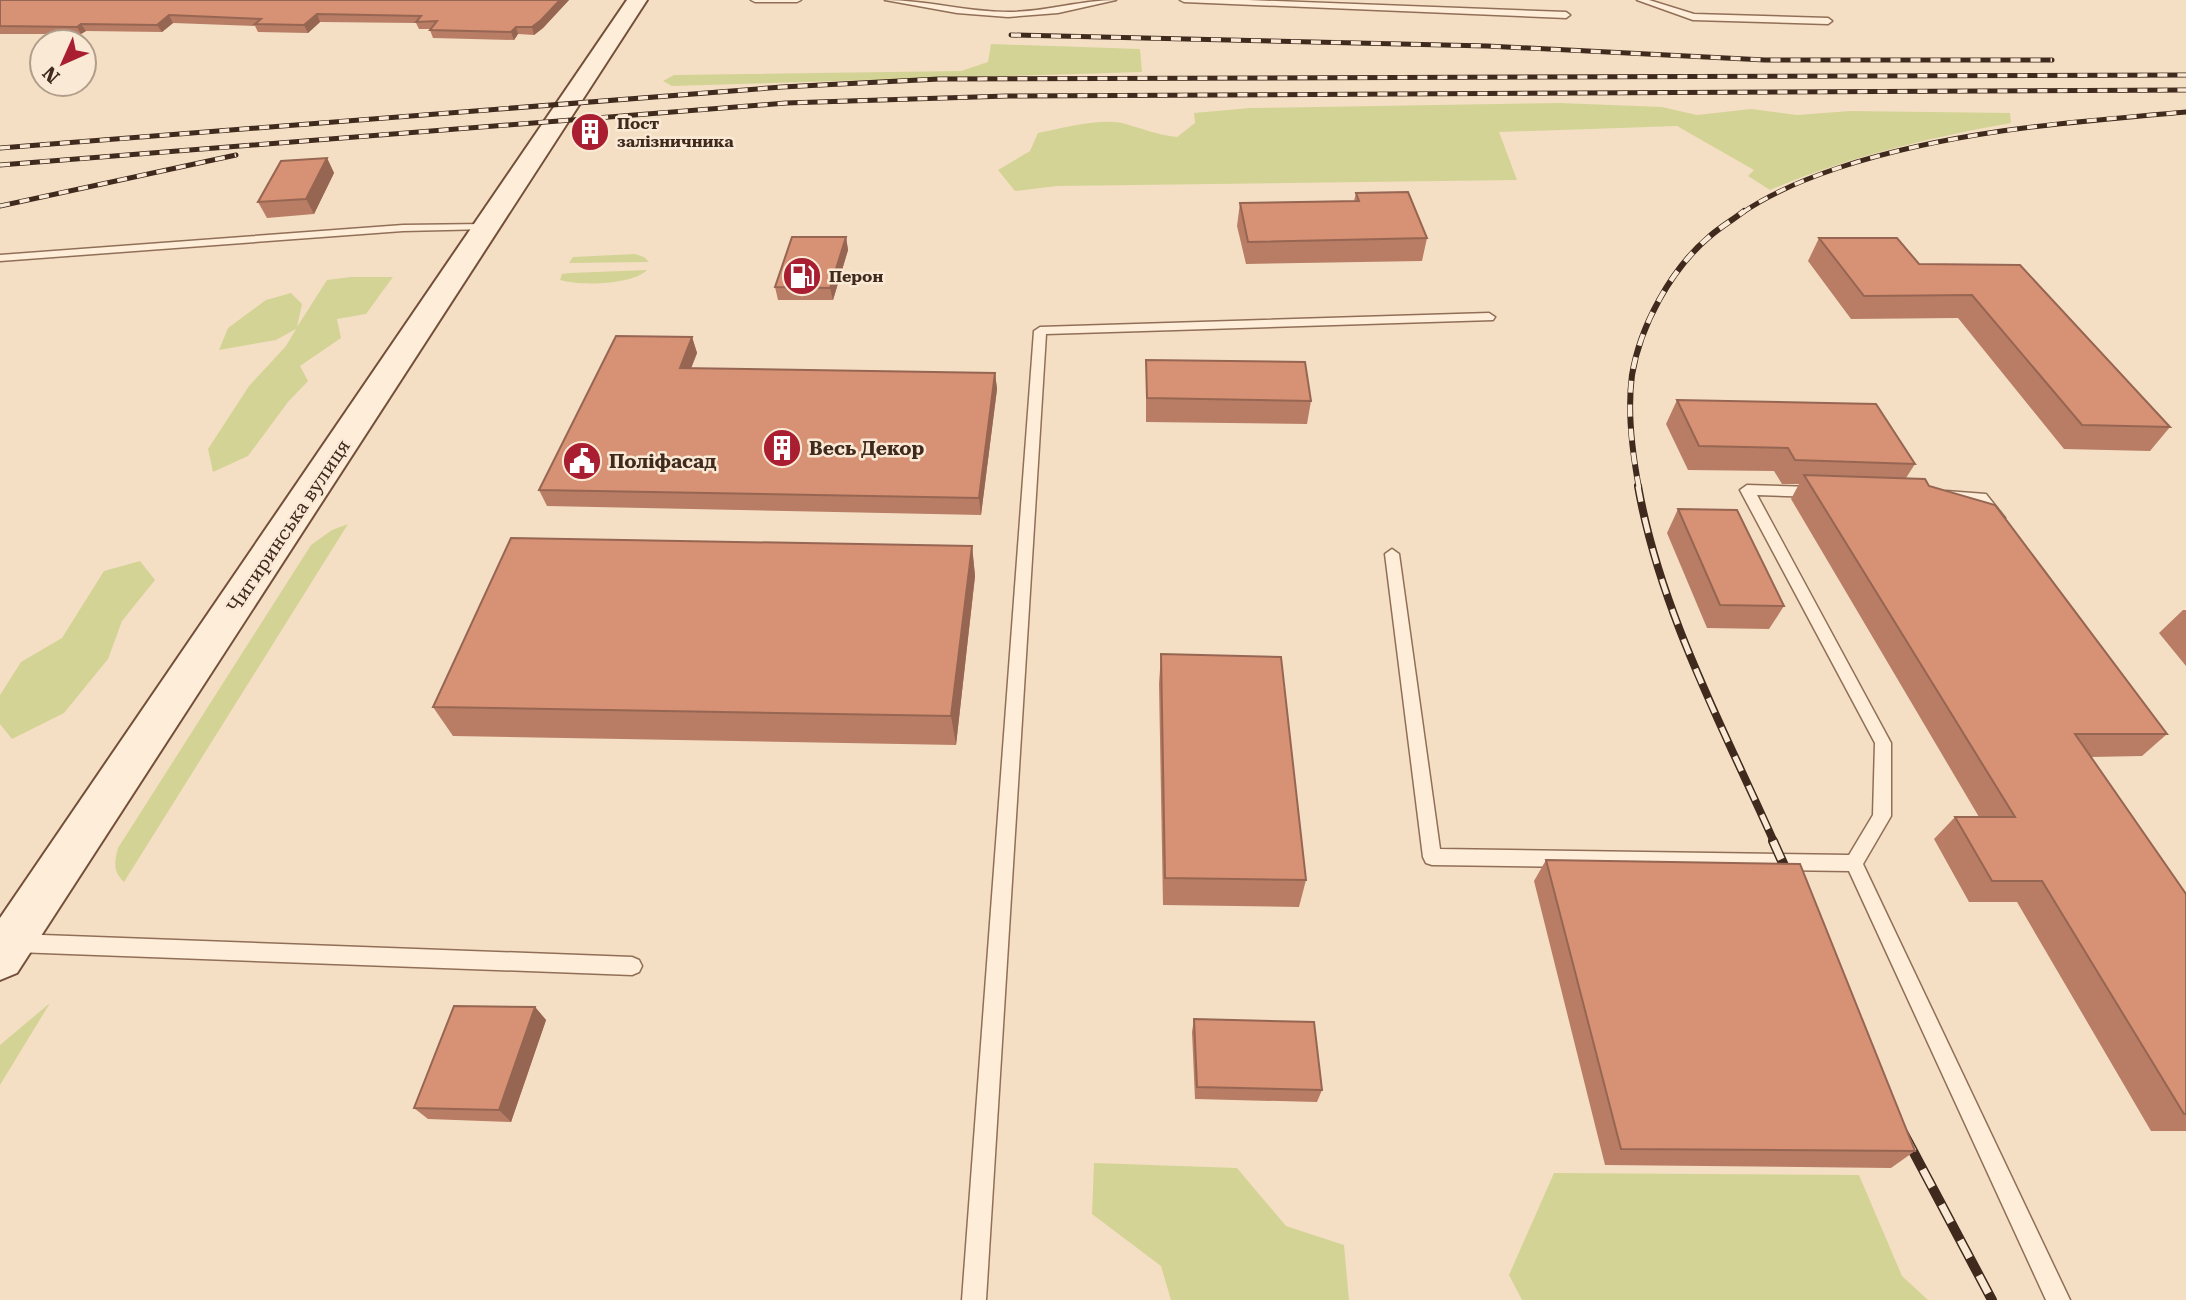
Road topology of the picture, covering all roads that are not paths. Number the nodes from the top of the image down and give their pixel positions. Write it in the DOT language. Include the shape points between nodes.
graph roads {
  1 [pos="637,0"];
  2 [pos="755,0"];
  3 [pos="797,0"];
  4 [pos="888,0"];
  5 [pos="977,0"];
  6 [pos="1112,0"];
  7 [pos="1184,0"];
  8 [pos="1641,0"];
  9 [pos="954,10"];
  10 [pos="1566,15"];
  11 [pos="1828,21"];
  12 [pos="485,227"];
  13 [pos="0,258"];
  14 [pos="1489,317"];
  15 [pos="1829,492"];
  16 [pos="1926,495"];
  17 [pos="2007,529"];
  18 [pos="1392,554"];
  19 [pos="1854,863"];
  20 [pos="5,951"];
  21 [pos="632,966"];
  22 [pos="974,1300"];
  23 [pos="2058,1300"];
  1 -- 12 [label="main road, Чигиринська вулиця"];
  2 -- 3 [label="lane"];
  4 -- 9 [label="lane"];
  5 -- 9 [label="lane"];
  6 -- 9 [label="lane" via="1022,15"];
  7 -- 10 [label="lane"];
  8 -- 11 [label="lane" via="1693,17"];
  12 -- 13 [label="lane" via="403,228"];
  12 -- 20 [label="main road, Чигиринська вулиця"];
  14 -- 22 [label="lane" via="1040,331"];
  15 -- 19 [label="lane" via="1747,490 1883,743 1882,817"];
  16 -- 17 [label="lane" via="1981,497"];
  18 -- 19 [label="lane" via="1432,857"];
  19 -- 23 [label="lane"];
  20 -- 21 [label="lane"];
}
